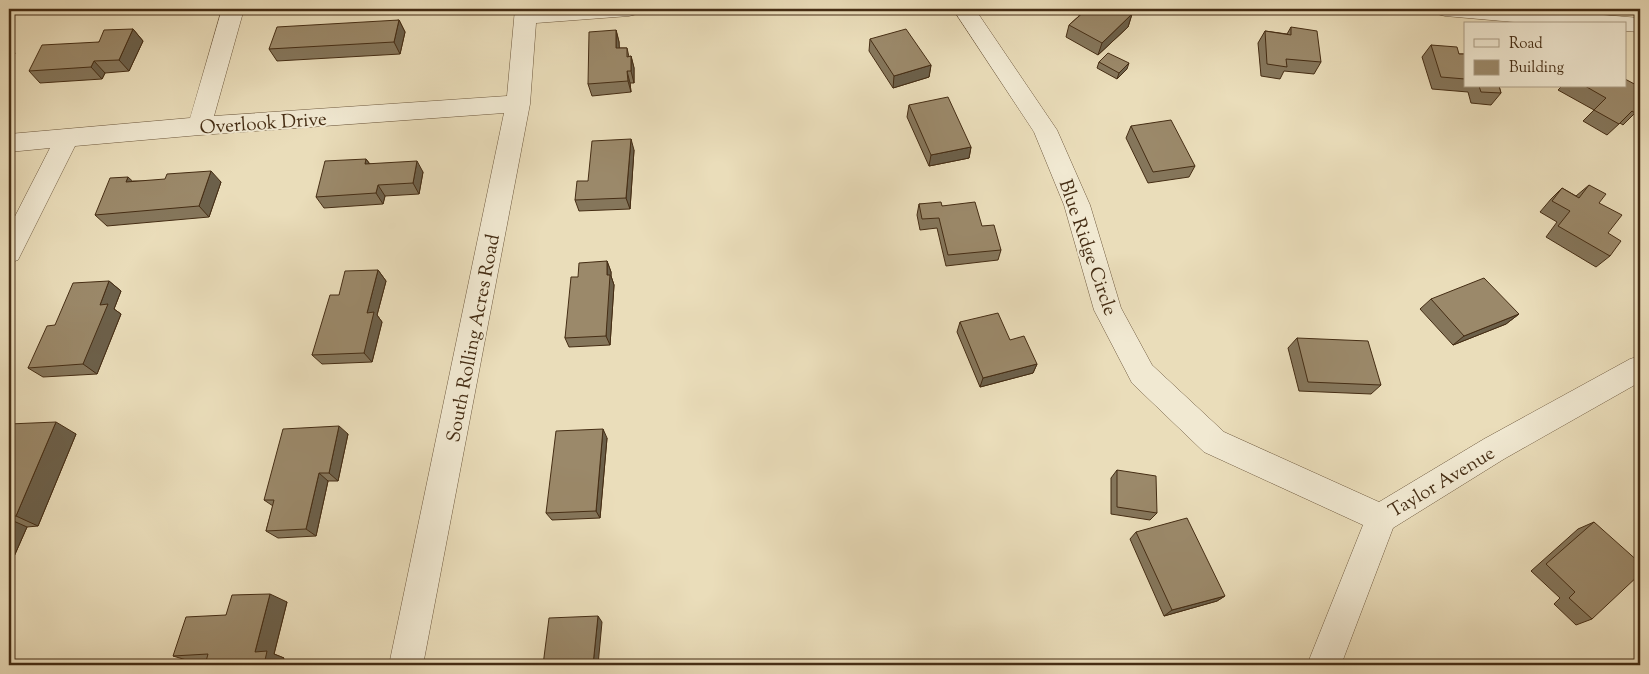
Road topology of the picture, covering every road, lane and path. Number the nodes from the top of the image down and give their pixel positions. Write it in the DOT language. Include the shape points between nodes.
graph roads {
  1 [pos="233,9"];
  2 [pos="629,9"];
  3 [pos="964,9"];
  4 [pos="1445,9"];
  5 [pos="526,13"];
  6 [pos="1603,22"];
  7 [pos="1626,24"];
  8 [pos="1640,25"];
  9 [pos="518,104"];
  10 [pos="200,126"];
  11 [pos="66,139"];
  12 [pos="9,143"];
  13 [pos="9,253"];
  14 [pos="1640,368"];
  15 [pos="1381,518"];
  16 [pos="406,665"];
  17 [pos="1324,665"];
  1 -- 10 [label="street"];
  2 -- 5 [label="street"];
  3 -- 15 [label="street, Blue Ridge Circle" via="1045,130 1077,205 1108,310 1142,374 1214,442"];
  4 -- 6 [label="street"];
  5 -- 9 [label="street, South Rolling Acres Road"];
  7 -- 8 [label="street"];
  9 -- 10 [label="street, Overlook Drive"];
  9 -- 16 [label="street, South Rolling Acres Road"];
  10 -- 11 [label="street, Overlook Drive"];
  11 -- 12 [label="street, Overlook Drive"];
  11 -- 13 [label="street"];
  14 -- 15 [label="street, Taylor Avenue" via="1494,448"];
  15 -- 17 [label="street, Taylor Avenue"];
}
